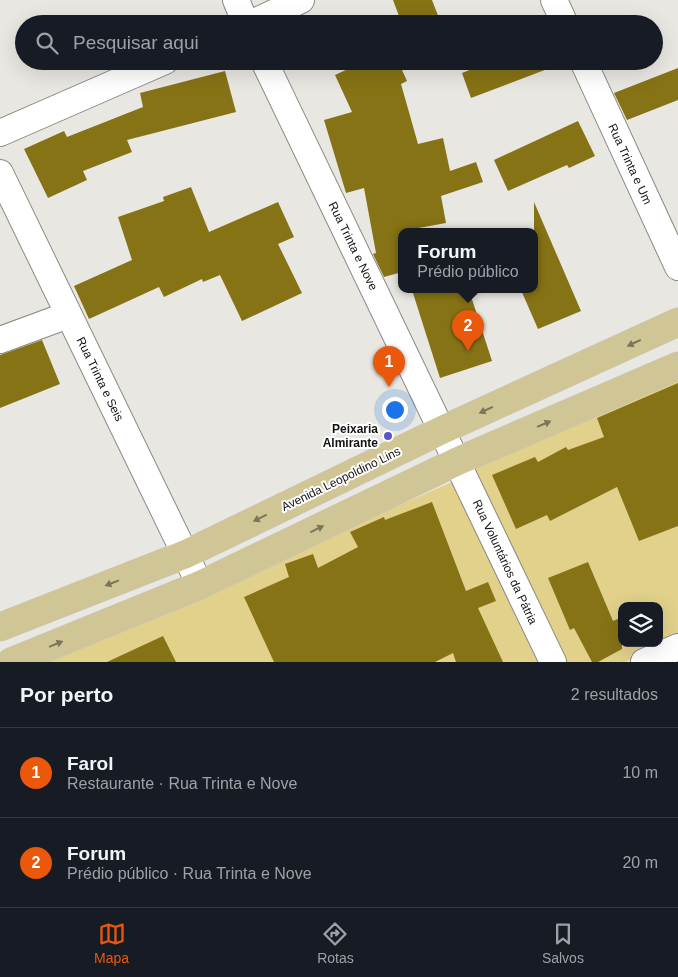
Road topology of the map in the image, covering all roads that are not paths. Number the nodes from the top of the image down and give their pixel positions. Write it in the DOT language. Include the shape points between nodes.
graph roads {
  1 [pos="236,0"];
  2 [pos="301,0"];
  3 [pos="554,0"];
  4 [pos="242,15"];
  5 [pos="269,15"];
  6 [pos="561,15"];
  7 [pos="145,70"];
  8 [pos="268,70"];
  9 [pos="586,70"];
  10 [pos="0,134"];
  11 [pos="0,173"];
  12 [pos="678,267"];
  13 [pos="68,314"];
  14 [pos="678,322"];
  15 [pos="0,340"];
  16 [pos="678,366"];
  17 [pos="442,430"];
  18 [pos="458,461"];
  19 [pos="186,554"];
  20 [pos="200,585"];
  21 [pos="0,627"];
  22 [pos="678,647"];
  23 [pos="11,662"];
  24 [pos="553,662"];
  25 [pos="644,662"];
  1 -- 4 [label="street"];
  2 -- 5 [label="street"];
  3 -- 6 [label="street"];
  7 -- 10 [label="street"];
  8 -- 17 [label="street, Rua Trinta e Nove"];
  9 -- 12 [label="street, Rua Trinta e Um"];
  11 -- 13 [label="street, Rua Trinta e Seis"];
  13 -- 15 [label="street"];
  13 -- 19 [label="street, Rua Trinta e Seis"];
  14 -- 17 [label="main road, Avenida Leopoldino Lins, one-way"];
  18 -- 16 [label="main road, one-way"];
  17 -- 18 [label="street, Rua Trinta e Nove"];
  17 -- 19 [label="main road, Avenida Leopoldino Lins, one-way"];
  20 -- 18 [label="main road, one-way"];
  18 -- 24 [label="street, Rua Voluntários da Pátria"];
  19 -- 20 [label="street, Rua Trinta e Seis"];
  19 -- 21 [label="main road, Avenida Leopoldino Lins, one-way"];
  23 -- 20 [label="main road, one-way"];
  22 -- 25 [label="street"];
}
